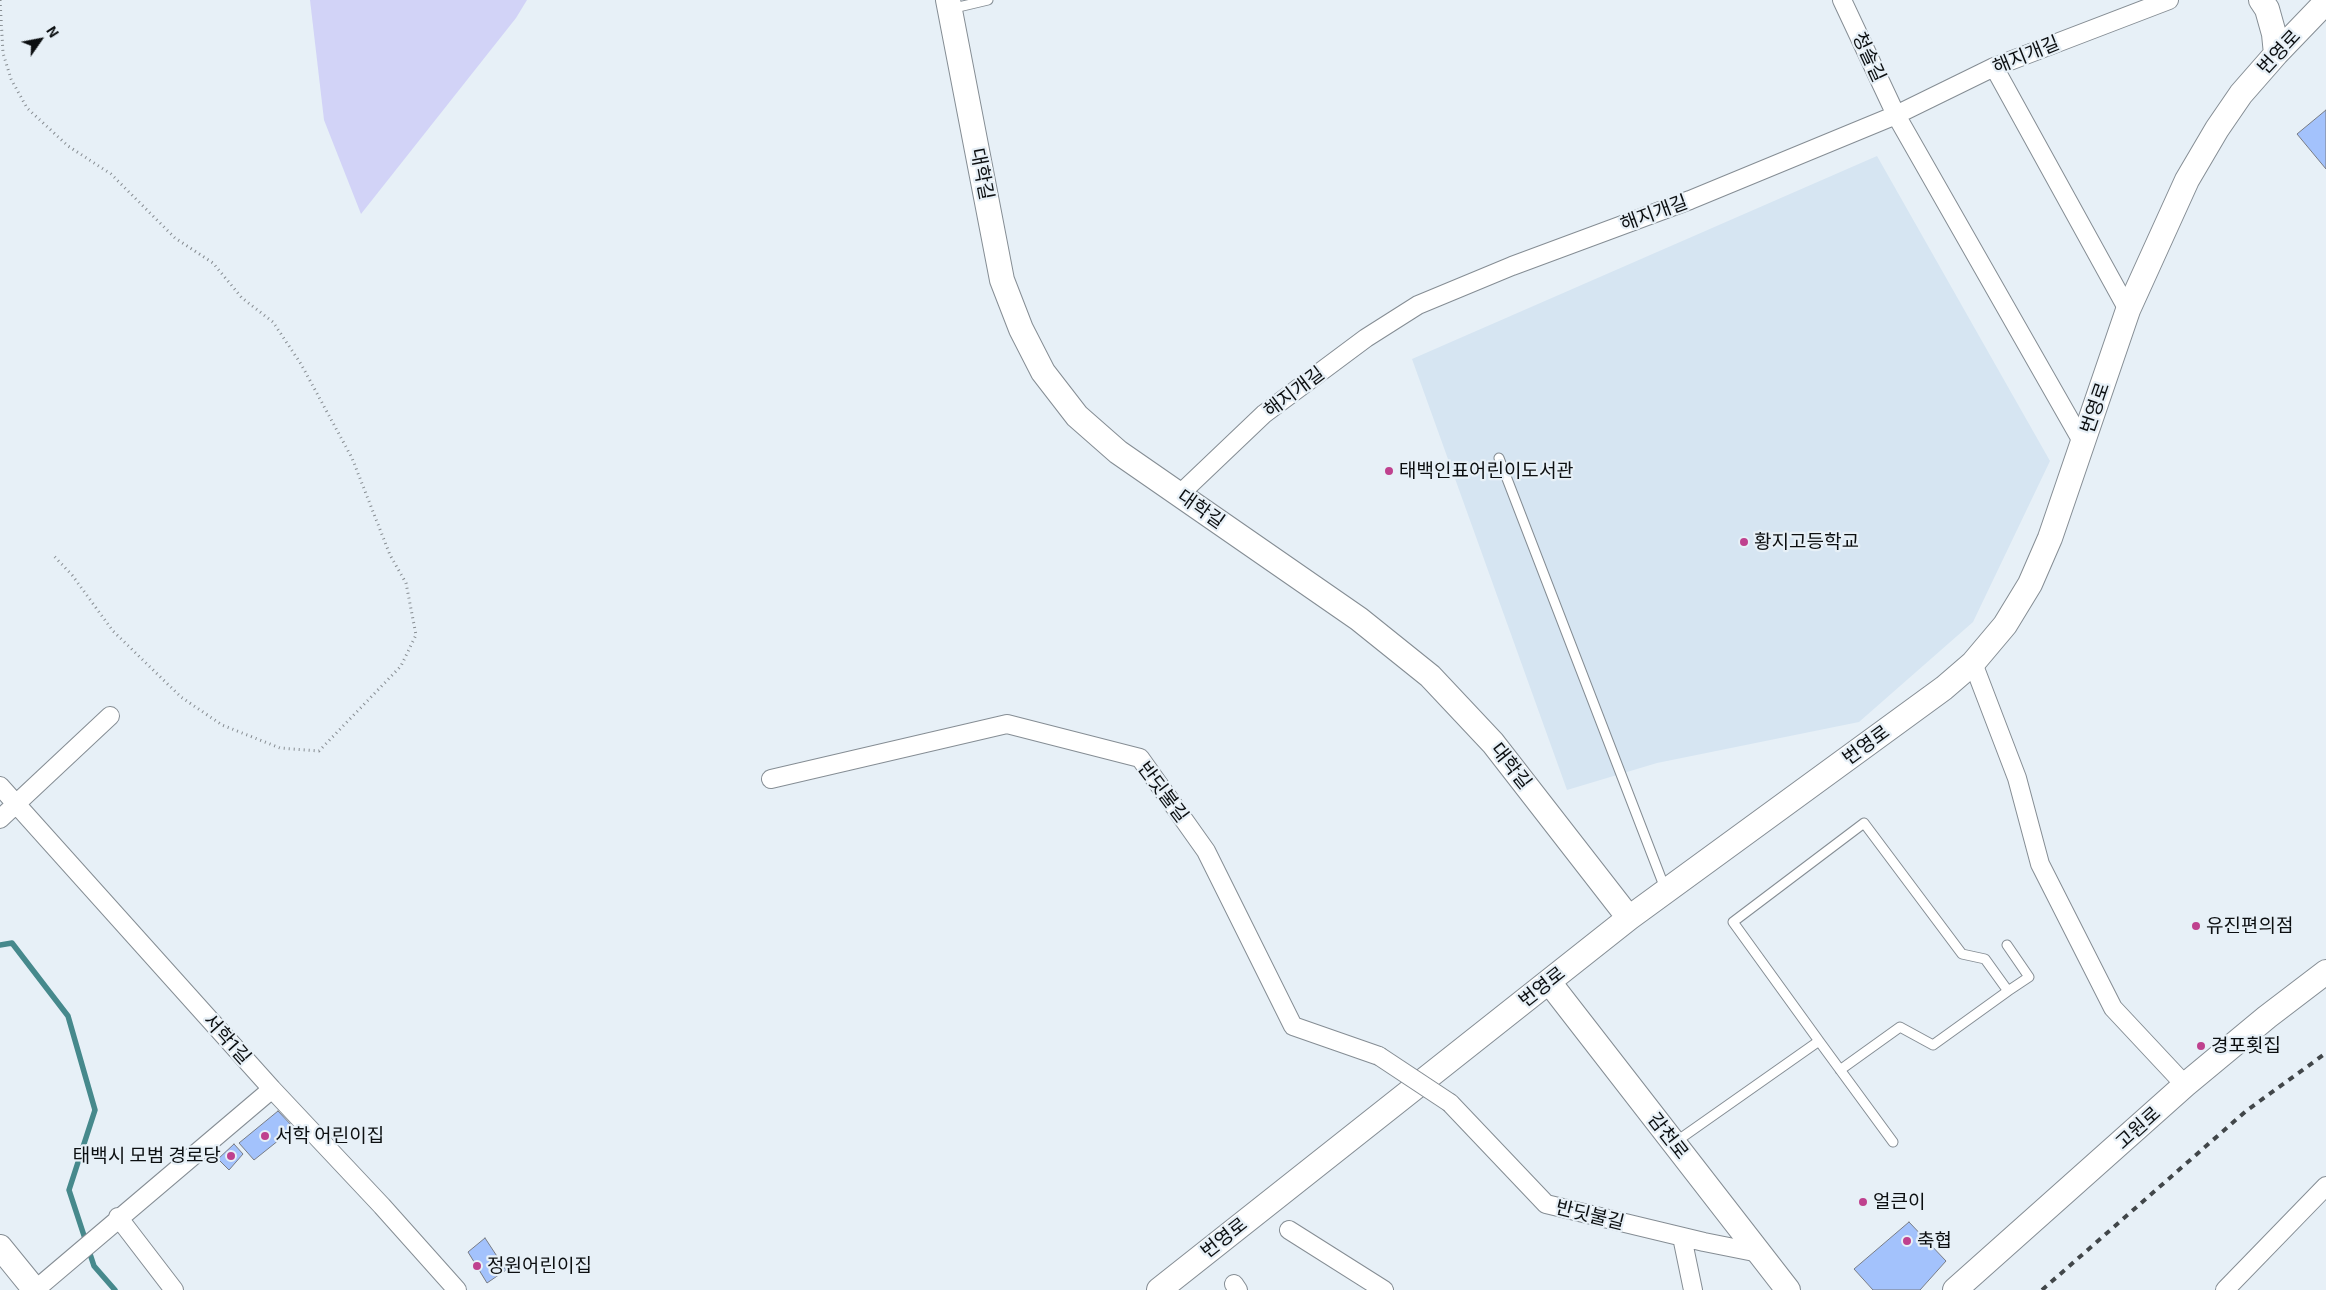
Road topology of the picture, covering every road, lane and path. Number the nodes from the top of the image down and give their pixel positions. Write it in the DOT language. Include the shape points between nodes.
graph roads {
  1 [pos="0,0"];
  2 [pos="988,0"];
  3 [pos="1842,0"];
  4 [pos="2169,0"];
  5 [pos="2261,0"];
  6 [pos="2326,2"];
  7 [pos="949,5"];
  8 [pos="2276,54"];
  9 [pos="1994,67"];
  10 [pos="1896,114"];
  11 [pos="2128,310"];
  12 [pos="2083,443"];
  13 [pos="1499,458"];
  14 [pos="1180,494"];
  15 [pos="52,554"];
  16 [pos="1972,663"];
  17 [pos="110,716"];
  18 [pos="771,779"];
  19 [pos="0,786"];
  20 [pos="17,803"];
  21 [pos="0,819"];
  22 [pos="1666,891"];
  23 [pos="1629,918"];
  24 [pos="2007,945"];
  25 [pos="2326,972"];
  26 [pos="1549,982"];
  27 [pos="2008,991"];
  28 [pos="1819,1041"];
  29 [pos="1840,1070"];
  30 [pos="2185,1085"];
  31 [pos="272,1089"];
  32 [pos="1892,1142"];
  33 [pos="1674,1143"];
  34 [pos="2326,1186"];
  35 [pos="118,1217"];
  36 [pos="1289,1230"];
  37 [pos="1682,1237"];
  38 [pos="0,1246"];
  39 [pos="1759,1253"];
  40 [pos="35,1290"];
  41 [pos="174,1290"];
  42 [pos="456,1290"];
  43 [pos="1159,1290"];
  44 [pos="1384,1290"];
  45 [pos="1693,1290"];
  46 [pos="1788,1290"];
  47 [pos="1954,1290"];
  48 [pos="2224,1290"];
  1 -- 15 [label="path" via="3,53 11,79 28,108 68,146 111,174 174,238 213,263 242,298 273,322 301,364 352,458 390,555 406,583 416,635 401,666 319,751 280,748 222,725 181,697 113,631 72,575"];
  2 -- 7 [label="lane"];
  3 -- 10 [label="street, 청솔길"];
  4 -- 9 [label="street, 해지개길"];
  5 -- 8 [label="street" via="2274,34"];
  6 -- 8 [label="street, 번영로"];
  7 -- 14 [label="street, 대학길" via="1002,280 1021,329 1043,372 1077,416 1118,452"];
  8 -- 11 [label="street, 번영로" via="2241,94 2187,180"];
  9 -- 10 [label="street, 해지개길"];
  9 -- 11 [label="street"];
  10 -- 12 [label="street, 청솔길"];
  10 -- 14 [label="street, 해지개길" via="1690,200 1512,266 1418,305 1366,338 1264,414"];
  11 -- 12 [label="street, 번영로"];
  12 -- 16 [label="street, 번영로" via="2050,538 2030,584 2005,624"];
  13 -- 22 [label="lane"];
  14 -- 23 [label="street, 대학길" via="1358,619 1430,676 1493,743"];
  16 -- 22 [label="street, 번영로" via="1944,688"];
  16 -- 30 [label="street" via="2017,778 2040,864 2113,1008"];
  17 -- 20 [label="street"];
  18 -- 37 [label="street, 반딧불길, bridge" via="1006,724 1140,758 1206,851 1293,1026 1379,1056 1450,1103 1546,1204"];
  19 -- 20 [label="street, 서학1길"];
  20 -- 21 [label="street"];
  20 -- 31 [label="street, 서학1길"];
  22 -- 23 [label="street, 번영로"];
  23 -- 26 [label="street, 번영로"];
  24 -- 27 [label="lane" via="2029,977"];
  25 -- 30 [label="street, 고원로"];
  26 -- 33 [label="street, 감천로"];
  26 -- 43 [label="street, 번영로"];
  27 -- 28 [label="lane" via="1985,959 1962,954 1864,823 1733,922"];
  27 -- 29 [label="lane" via="1933,1045 1900,1027"];
  28 -- 29 [label="lane"];
  28 -- 33 [label="lane"];
  29 -- 32 [label="lane"];
  30 -- 47 [label="street, 고원로"];
  31 -- 35 [label="street"];
  31 -- 42 [label="street, 서학1길"];
  33 -- 39 [label="street, 감천로"];
  34 -- 48 [label="street"];
  35 -- 40 [label="street"];
  35 -- 41 [label="street"];
  36 -- 44 [label="street"];
  37 -- 39 [label="street, 반딧불길"];
  37 -- 45 [label="street"];
  38 -- 40 [label="street"];
  39 -- 46 [label="street, 감천로"];
}
